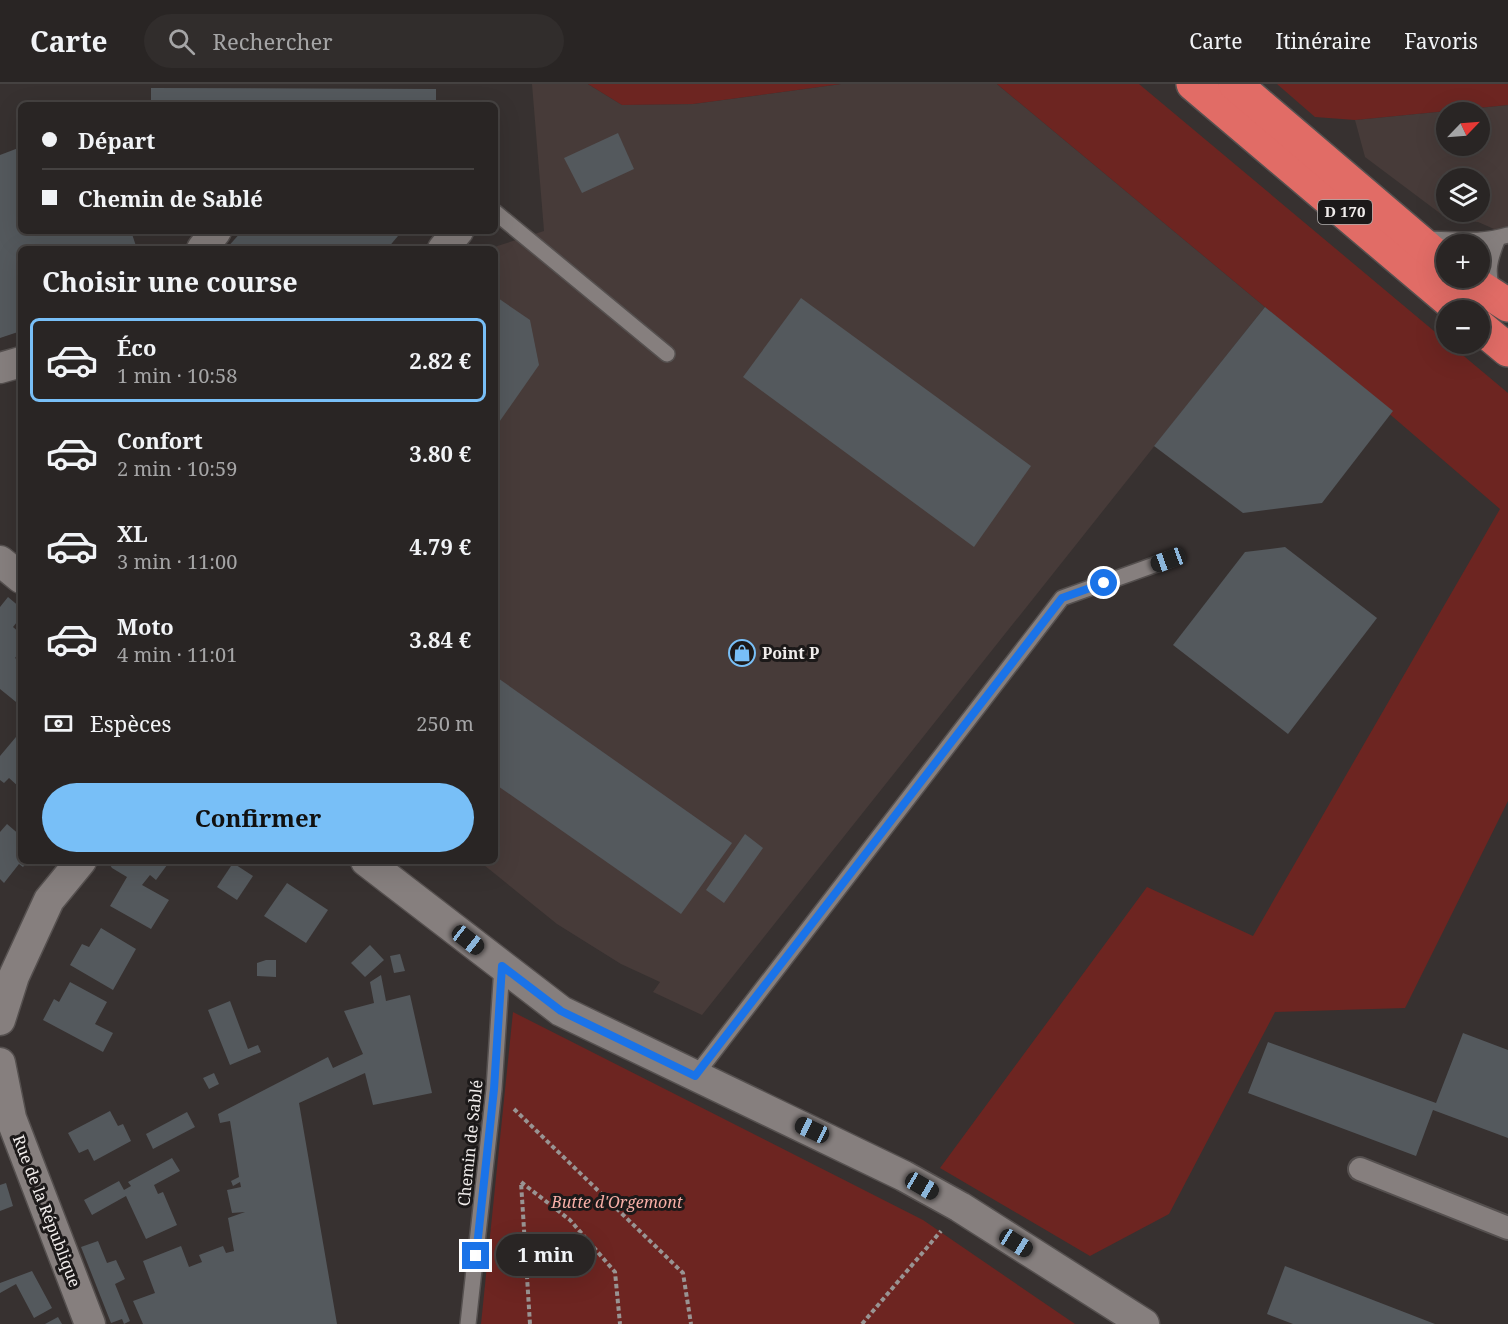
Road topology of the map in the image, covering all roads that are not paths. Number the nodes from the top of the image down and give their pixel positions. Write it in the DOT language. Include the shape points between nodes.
graph roads {
  1 [pos="1193,84"];
  2 [pos="1235,84"];
  3 [pos="1269,129"];
  4 [pos="498,214"];
  5 [pos="214,234"];
  6 [pos="456,234"];
  7 [pos="1503,237"];
  8 [pos="1416,239"];
  9 [pos="204,246"];
  10 [pos="446,246"];
  11 [pos="1436,256"];
  12 [pos="1482,288"];
  13 [pos="1449,300"];
  14 [pos="1502,301"];
  15 [pos="1490,335"];
  16 [pos="1508,350"];
  17 [pos="667,354"];
  18 [pos="18,363"];
  19 [pos="0,368"];
  20 [pos="1168,560"];
  21 [pos="0,561"];
  22 [pos="18,576"];
  23 [pos="79,864"];
  24 [pos="370,864"];
  25 [pos="502,966"];
  26 [pos="0,1020"];
  27 [pos="0,1063"];
  28 [pos="695,1076"];
  29 [pos="1360,1169"];
  30 [pos="1508,1228"];
  31 [pos="90,1324"];
  32 [pos="468,1324"];
  33 [pos="1144,1324"];
  1 -- 3 [label="highway, D 170"];
  2 -- 3 [label="highway, D 170"];
  3 -- 8 [label="highway, D 170"];
  3 -- 13 [label="highway, D 170"];
  4 -- 17 [label="lane"];
  5 -- 9 [label="street"];
  6 -- 10 [label="street"];
  7 -- 8 [label="lane" via="1452,242"];
  7 -- 14 [label="lane" via="1489,259 1488,279"];
  8 -- 11 [label="highway, D 170"];
  12 -- 14 [label="highway"];
  15 -- 16 [label="highway"];
  18 -- 19 [label="street"];
  20 -- 28 [label="lane" via="1062,598"];
  21 -- 22 [label="street"];
  23 -- 26 [label="street" via="49,900 14,976"];
  24 -- 25 [label="street"];
  25 -- 28 [label="street" via="561,1011"];
  25 -- 32 [label="lane, Chemin de Sablé" via="494,1089"];
  27 -- 31 [label="street, Rue de la République" via="11,1118"];
  28 -- 33 [label="street" via="851,1148 960,1207"];
  29 -- 30 [label="street"];
}
